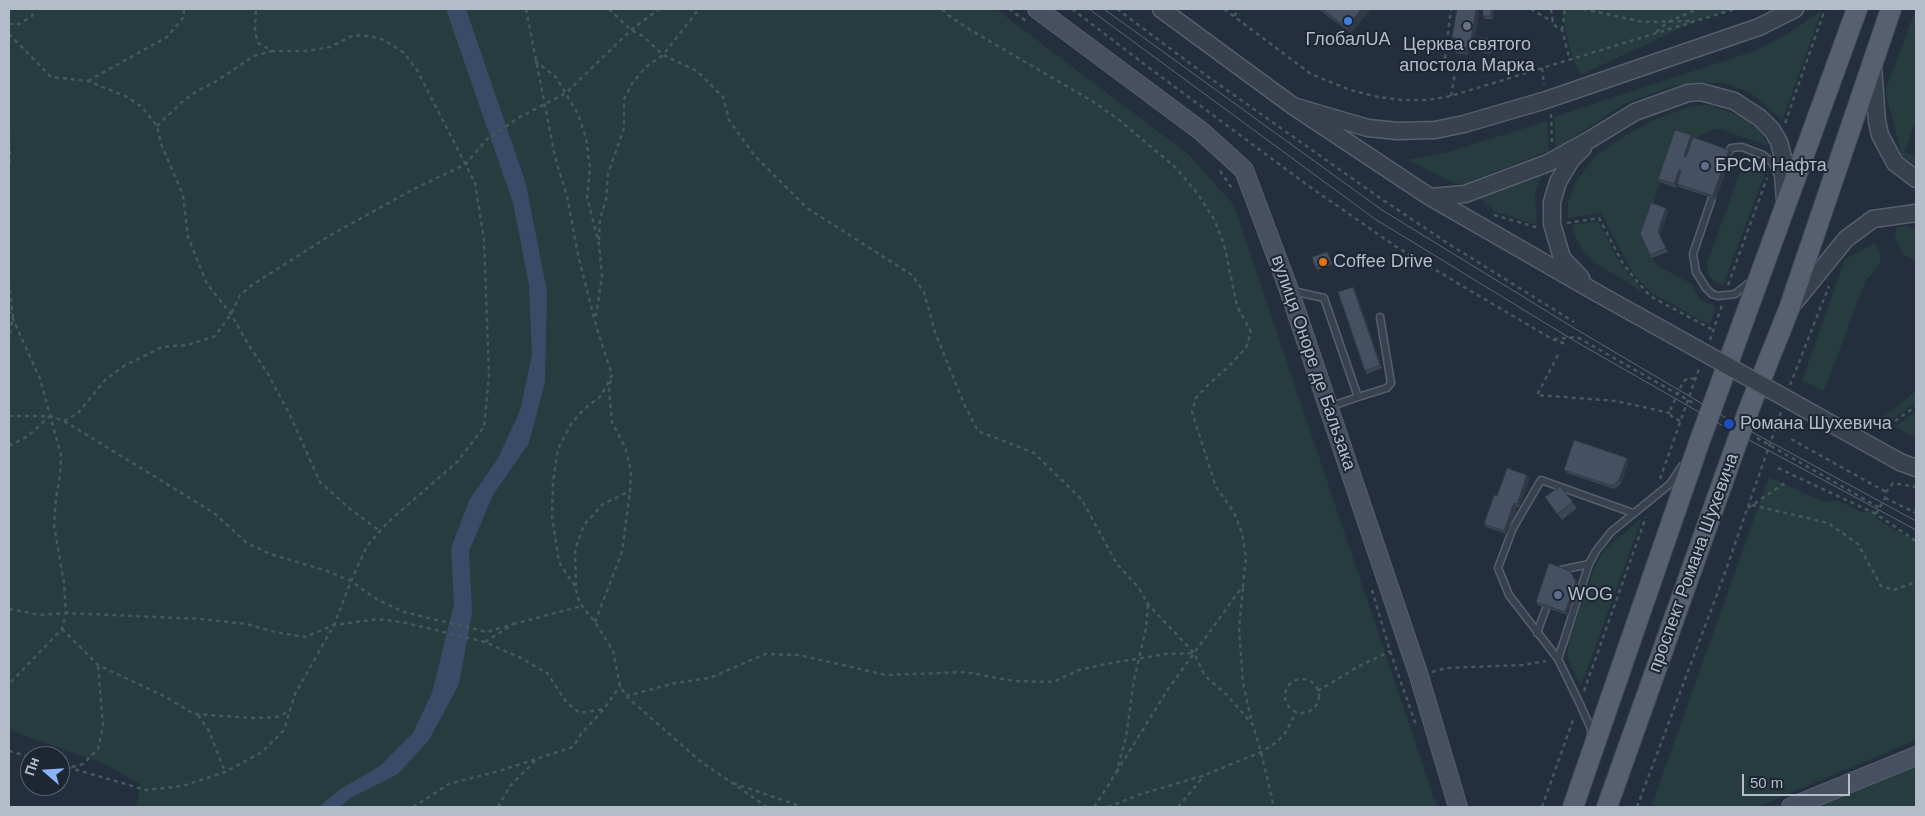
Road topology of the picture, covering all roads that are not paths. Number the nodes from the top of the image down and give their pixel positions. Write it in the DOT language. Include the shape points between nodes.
graph roads {
  1 [pos="1037,9"];
  2 [pos="1161,9"];
  3 [pos="1795,9"];
  4 [pos="1857,9"];
  5 [pos="1891,9"];
  6 [pos="1872,61"];
  7 [pos="1293,106"];
  8 [pos="1592,139"];
  9 [pos="1729,152"];
  10 [pos="1916,179"];
  11 [pos="1791,188"];
  12 [pos="1430,197"];
  13 [pos="1712,198"];
  14 [pos="1916,213"];
  15 [pos="1778,224"];
  16 [pos="1762,270"];
  17 [pos="1289,290"];
  18 [pos="1597,293"];
  19 [pos="1789,309"];
  20 [pos="1380,317"];
  21 [pos="1358,397"];
  22 [pos="1328,407"];
  23 [pos="1699,443"];
  24 [pos="1916,468"];
  25 [pos="1633,513"];
  26 [pos="1589,564"];
  27 [pos="1561,570"];
  28 [pos="1546,608"];
  29 [pos="1537,633"];
  30 [pos="1558,659"];
  31 [pos="1591,756"];
  32 [pos="1916,756"];
  33 [pos="1609,805"];
  34 [pos="1458,807"];
  35 [pos="1573,807"];
  36 [pos="1791,807"];
  1 -- 17 [label="main road, вулиця Оноре де Бальзака" via="1201,131 1244,170"];
  2 -- 7 [label="street"];
  3 -- 7 [label="street" via="1759,27 1546,100 1435,130 1368,128"];
  4 -- 11 [label="main road, проспект Романа Шухевича"];
  5 -- 6 [label="main road, проспект Романа Шухевича"];
  6 -- 10 [label="street" via="1880,135 1895,163"];
  6 -- 19 [label="main road, проспект Романа Шухевича"];
  7 -- 12 [label="street"];
  8 -- 11 [label="street" via="1635,112 1688,93 1701,92 1734,101 1749,109 1772,130 1780,142"];
  8 -- 12 [label="street" via="1548,163 1465,194"];
  8 -- 18 [label="street" via="1571,160 1558,182 1552,202 1552,224 1562,258"];
  9 -- 15 [label="lane" via="1731,148 1742,148 1763,155 1772,162 1778,175"];
  11 -- 15 [label="main road, проспект Романа Шухевича"];
  12 -- 18 [label="street"];
  13 -- 16 [label="lane" via="1693,254 1700,281 1712,294 1725,297 1744,289"];
  14 -- 19 [label="street" via="1873,219 1846,239"];
  15 -- 16 [label="main road, проспект Романа Шухевича"];
  16 -- 23 [label="main road, проспект Романа Шухевича"];
  17 -- 21 [label="lane" via="1324,298"];
  17 -- 22 [label="main road, вулиця Оноре де Бальзака"];
  18 -- 24 [label="street, bridge"];
  19 -- 33 [label="main road, проспект Романа Шухевича" via="1747,414"];
  20 -- 21 [label="lane" via="1391,383 1387,388"];
  21 -- 22 [label="lane"];
  22 -- 34 [label="main road, вулиця Оноре де Бальзака" via="1419,676"];
  23 -- 25 [label="lane" via="1670,484"];
  23 -- 31 [label="main road, проспект Романа Шухевича"];
  25 -- 26 [label="lane" via="1611,532"];
  25 -- 29 [label="lane" via="1541,480 1513,528 1498,568 1509,595"];
  26 -- 27 [label="lane"];
  26 -- 30 [label="lane"];
  28 -- 29 [label="lane"];
  29 -- 30 [label="lane"];
  30 -- 31 [label="lane" via="1591,729"];
  31 -- 35 [label="main road, проспект Романа Шухевича"];
  32 -- 36 [label="main road"];
}
